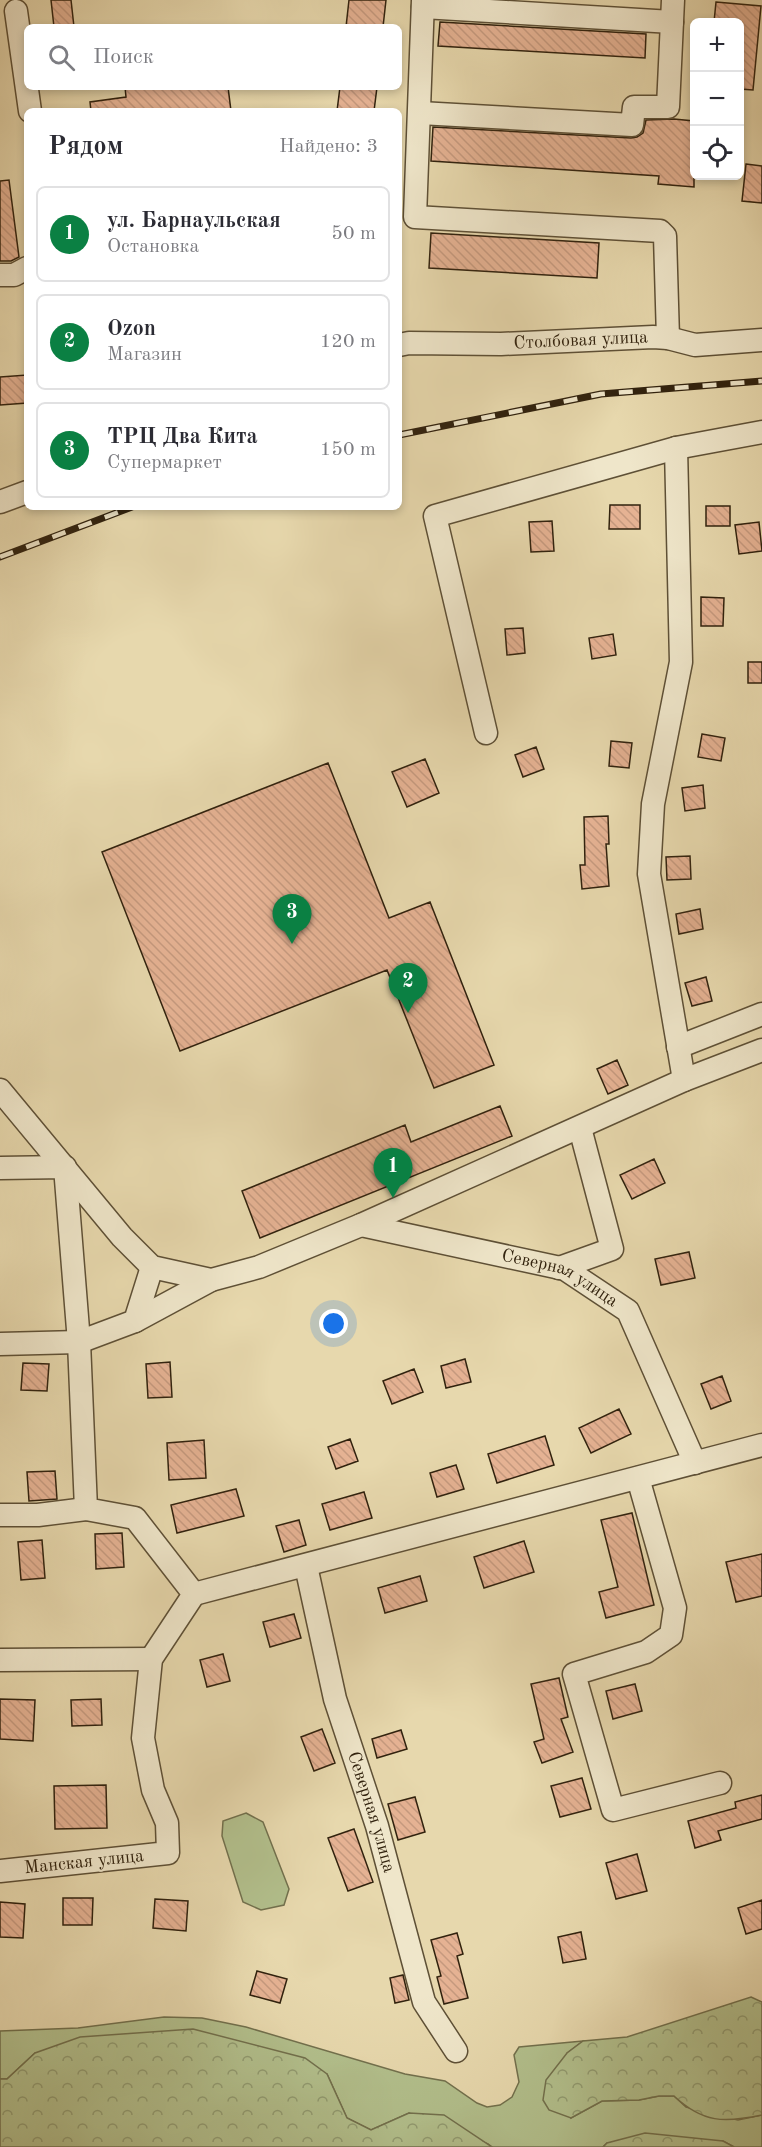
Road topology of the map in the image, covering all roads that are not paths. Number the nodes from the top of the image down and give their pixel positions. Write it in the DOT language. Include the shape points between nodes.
graph roads {
  1 [pos="423,3"];
  2 [pos="16,11"];
  3 [pos="673,11"];
  4 [pos="24,68"];
  5 [pos="27,90"];
  6 [pos="30,108"];
  7 [pos="420,112"];
  8 [pos="24,270"];
  9 [pos="0,275"];
  10 [pos="668,338"];
  11 [pos="762,340"];
  12 [pos="402,344"];
  13 [pos="762,432"];
  14 [pos="676,448"];
  15 [pos="24,493"];
  16 [pos="0,502"];
  17 [pos="486,733"];
  18 [pos="762,1014"];
  19 [pos="678,1047"];
  20 [pos="762,1050"];
  21 [pos="684,1080"];
  22 [pos="0,1090"];
  23 [pos="580,1128"];
  24 [pos="65,1167"];
  25 [pos="0,1168"];
  26 [pos="361,1225"];
  27 [pos="152,1267"];
  28 [pos="560,1268"];
  29 [pos="210,1280"];
  30 [pos="135,1321"];
  31 [pos="79,1342"];
  32 [pos="0,1344"];
  33 [pos="762,1445"];
  34 [pos="695,1462"];
  35 [pos="638,1478"];
  36 [pos="86,1509"];
  37 [pos="0,1515"];
  38 [pos="306,1566"];
  39 [pos="194,1594"];
  40 [pos="151,1659"];
  41 [pos="0,1660"];
  42 [pos="720,1783"];
  43 [pos="0,1871"];
  44 [pos="456,2051"];
  1 -- 3 [label="street"];
  1 -- 7 [label="street"];
  2 -- 4 [label="street"];
  3 -- 7 [label="street" via="668,106 634,107 632,125"];
  5 -- 6 [label="street"];
  7 -- 10 [label="street" via="415,217 660,231 665,236"];
  8 -- 9 [label="street" via="14,275"];
  10 -- 11 [label="street, Столбовая улица" via="695,345"];
  10 -- 12 [label="street, Столбовая улица"];
  13 -- 14 [label="street"];
  14 -- 17 [label="street" via="435,516"];
  14 -- 19 [label="street" via="681,662 653,804 649,874"];
  15 -- 16 [label="street"];
  18 -- 19 [label="street"];
  19 -- 21 [label="street"];
  20 -- 21 [label="street"];
  21 -- 23 [label="street"];
  22 -- 24 [label="street"];
  23 -- 26 [label="street"];
  23 -- 28 [label="street" via="612,1249"];
  24 -- 25 [label="street"];
  24 -- 27 [label="street"];
  24 -- 31 [label="street"];
  26 -- 28 [label="street, Северная улица"];
  26 -- 29 [label="street" via="259,1267"];
  27 -- 29 [label="street"];
  27 -- 30 [label="street"];
  28 -- 34 [label="street, Северная улица" via="628,1311"];
  29 -- 30 [label="street"];
  30 -- 31 [label="street"];
  31 -- 32 [label="street"];
  31 -- 36 [label="street"];
  33 -- 34 [label="street"];
  34 -- 35 [label="street"];
  35 -- 38 [label="street"];
  35 -- 42 [label="street" via="675,1608 671,1635 646,1652 574,1674 612,1810"];
  36 -- 37 [label="street"];
  36 -- 39 [label="street" via="135,1518"];
  38 -- 39 [label="street"];
  38 -- 44 [label="street, Северная улица" via="335,1699 376,1826 424,2002"];
  39 -- 40 [label="street"];
  40 -- 41 [label="street"];
  40 -- 43 [label="street, Манская улица" via="143,1738 153,1790 167,1823 168,1853"];
}
